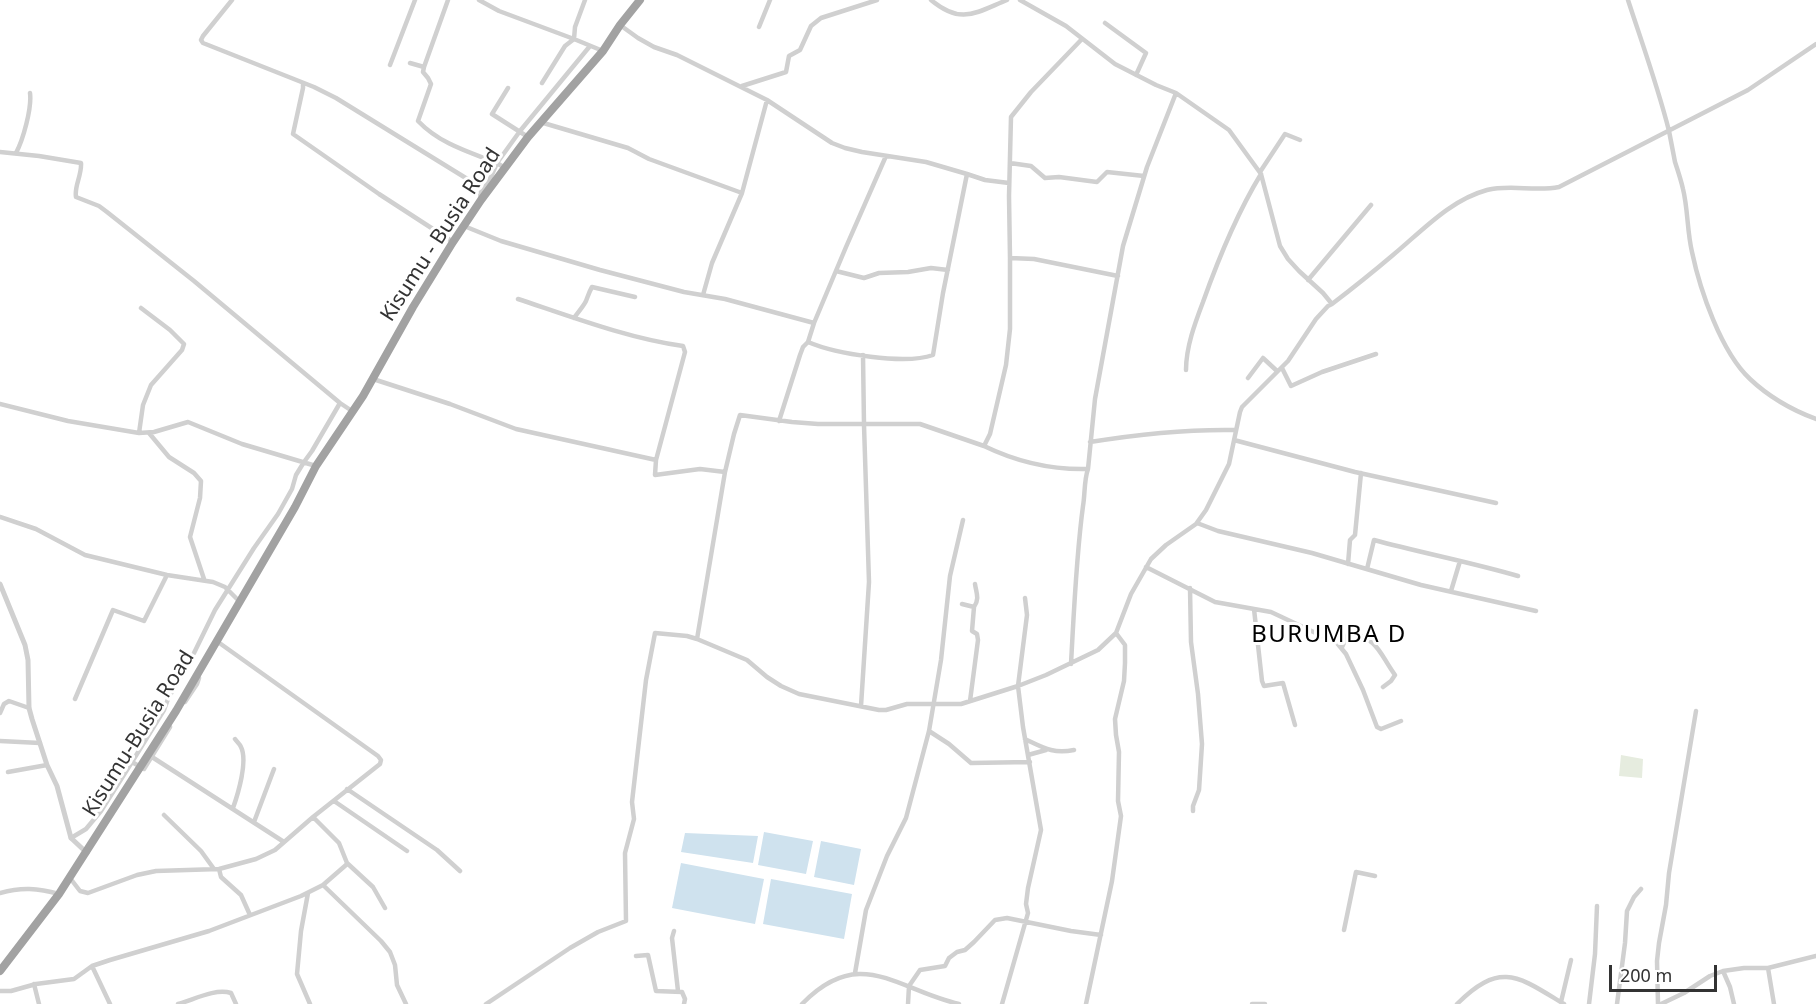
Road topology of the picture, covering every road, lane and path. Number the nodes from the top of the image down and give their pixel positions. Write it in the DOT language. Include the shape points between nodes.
graph roads {
  1 [pos="232,0"];
  2 [pos="415,0"];
  3 [pos="448,0"];
  4 [pos="479,0"];
  5 [pos="585,0"];
  6 [pos="640,0"];
  7 [pos="770,0"];
  8 [pos="877,0"];
  9 [pos="931,0"];
  10 [pos="991,0"];
  11 [pos="1007,0"];
  12 [pos="1020,0"];
  13 [pos="1629,0"];
  14 [pos="991,6"];
  15 [pos="1105,23"];
  16 [pos="620,25"];
  17 [pos="759,27"];
  18 [pos="574,39"];
  19 [pos="1082,39"];
  20 [pos="1816,44"];
  21 [pos="590,45"];
  22 [pos="603,51"];
  23 [pos="410,63"];
  24 [pos="390,65"];
  25 [pos="424,67"];
  26 [pos="1136,75"];
  27 [pos="303,83"];
  28 [pos="542,83"];
  29 [pos="741,87"];
  30 [pos="508,88"];
  31 [pos="30,93"];
  32 [pos="1176,93"];
  33 [pos="768,100"];
  34 [pos="540,122"];
  35 [pos="1669,130"];
  36 [pos="520,131"];
  37 [pos="528,137"];
  38 [pos="1300,140"];
  39 [pos="0,152"];
  40 [pos="16,153"];
  41 [pos="886,156"];
  42 [pos="497,163"];
  43 [pos="1010,163"];
  44 [pos="505,168"];
  45 [pos="1260,173"];
  46 [pos="967,174"];
  47 [pos="1144,176"];
  48 [pos="1009,183"];
  49 [pos="483,190"];
  50 [pos="742,192"];
  51 [pos="481,200"];
  52 [pos="1371,205"];
  53 [pos="464,226"];
  54 [pos="453,242"];
  55 [pos="1010,258"];
  56 [pos="948,270"];
  57 [pos="836,271"];
  58 [pos="1118,276"];
  59 [pos="1308,280"];
  60 [pos="703,295"];
  61 [pos="635,297"];
  62 [pos="518,300"];
  63 [pos="1332,304"];
  64 [pos="141,308"];
  65 [pos="574,318"];
  66 [pos="814,323"];
  67 [pos="808,342"];
  68 [pos="1376,354"];
  69 [pos="863,356"];
  70 [pos="1186,370"];
  71 [pos="1280,370"];
  72 [pos="1248,378"];
  73 [pos="373,379"];
  74 [pos="340,403"];
  75 [pos="0,404"];
  76 [pos="352,411"];
  77 [pos="1816,419"];
  78 [pos="779,421"];
  79 [pos="864,425"];
  80 [pos="1236,430"];
  81 [pos="138,433"];
  82 [pos="149,433"];
  83 [pos="1234,440"];
  84 [pos="1090,442"];
  85 [pos="984,446"];
  86 [pos="656,460"];
  87 [pos="304,462"];
  88 [pos="316,466"];
  89 [pos="1088,470"];
  90 [pos="724,472"];
  91 [pos="1361,473"];
  92 [pos="1496,503"];
  93 [pos="295,507"];
  94 [pos="0,517"];
  95 [pos="963,520"];
  96 [pos="1197,523"];
  97 [pos="1460,561"];
  98 [pos="1348,564"];
  99 [pos="1146,567"];
  100 [pos="1367,569"];
  101 [pos="167,575"];
  102 [pos="1518,576"];
  103 [pos="204,579"];
  104 [pos="0,584"];
  105 [pos="975,584"];
  106 [pos="1190,588"];
  107 [pos="228,589"];
  108 [pos="1451,591"];
  109 [pos="1025,598"];
  110 [pos="239,601"];
  111 [pos="962,604"];
  112 [pos="974,606"];
  113 [pos="1254,609"];
  114 [pos="1536,611"];
  115 [pos="1116,633"];
  116 [pos="697,639"];
  117 [pos="218,642"];
  118 [pos="1342,647"];
  119 [pos="1071,664"];
  120 [pos="196,677"];
  121 [pos="1018,686"];
  122 [pos="1383,687"];
  123 [pos="75,699"];
  124 [pos="970,701"];
  125 [pos="934,704"];
  126 [pos="861,706"];
  127 [pos="29,708"];
  128 [pos="1695,711"];
  129 [pos="0,713"];
  130 [pos="1401,721"];
  131 [pos="1295,725"];
  132 [pos="928,730"];
  133 [pos="235,739"];
  134 [pos="1025,739"];
  135 [pos="0,741"];
  136 [pos="40,743"];
  137 [pos="1051,750"];
  138 [pos="1074,750"];
  139 [pos="1028,755"];
  140 [pos="152,757"];
  141 [pos="132,762"];
  142 [pos="1030,762"];
  143 [pos="47,765"];
  144 [pos="140,768"];
  145 [pos="274,769"];
  146 [pos="8,772"];
  147 [pos="348,789"];
  148 [pos="334,801"];
  149 [pos="233,808"];
  150 [pos="1193,811"];
  151 [pos="164,815"];
  152 [pos="313,817"];
  153 [pos="254,822"];
  154 [pos="71,838"];
  155 [pos="284,842"];
  156 [pos="407,851"];
  157 [pos="87,853"];
  158 [pos="346,862"];
  159 [pos="217,869"];
  160 [pos="460,870"];
  161 [pos="1375,876"];
  162 [pos="70,878"];
  163 [pos="323,885"];
  164 [pos="1641,888"];
  165 [pos="0,893"];
  166 [pos="308,893"];
  167 [pos="59,894"];
  168 [pos="1597,906"];
  169 [pos="385,908"];
  170 [pos="250,915"];
  171 [pos="1025,922"];
  172 [pos="1344,930"];
  173 [pos="674,931"];
  174 [pos="1101,935"];
  175 [pos="1816,956"];
  176 [pos="636,957"];
  177 [pos="1571,960"];
  178 [pos="92,966"];
  179 [pos="1768,968"];
  180 [pos="0,971"];
  181 [pos="1723,972"];
  182 [pos="855,973"];
  183 [pos="34,984"];
  184 [pos="909,986"];
  185 [pos="0,991"];
  186 [pos="678,991"];
  187 [pos="1554,1001"];
  188 [pos="1563,1003"];
  189 [pos="39,1004"];
  190 [pos="110,1004"];
  191 [pos="178,1004"];
  192 [pos="236,1004"];
  193 [pos="310,1004"];
  194 [pos="406,1004"];
  195 [pos="486,1004"];
  196 [pos="684,1004"];
  197 [pos="802,1004"];
  198 [pos="908,1004"];
  199 [pos="959,1004"];
  200 [pos="1002,1004"];
  201 [pos="1086,1004"];
  202 [pos="1252,1004"];
  203 [pos="1265,1004"];
  204 [pos="1457,1004"];
  205 [pos="1589,1004"];
  206 [pos="1617,1004"];
  207 [pos="1659,1004"];
  208 [pos="1734,1004"];
  209 [pos="1774,1004"];
  1 -- 27 [label="street" via="202,42"];
  2 -- 24 [label="street"];
  3 -- 25 [label="street"];
  4 -- 18 [label="street"];
  5 -- 18 [label="street"];
  6 -- 16 [label="highway, Kisumu - Busia Road"];
  7 -- 17 [label="street"];
  8 -- 29 [label="street" via="821,18 811,26 800,50 789,56 786,72"];
  9 -- 14 [label="street" via="955,14 974,14"];
  10 -- 14 [label="street"];
  11 -- 14 [label="street"];
  12 -- 19 [label="street"];
  13 -- 35 [label="street"];
  15 -- 26 [label="street" via="1146,53"];
  16 -- 22 [label="highway, Kisumu - Busia Road"];
  16 -- 29 [label="street" via="654,47"];
  18 -- 21 [label="street"];
  18 -- 28 [label="street" via="565,46"];
  19 -- 26 [label="street"];
  19 -- 43 [label="street" via="1012,115"];
  20 -- 35 [label="street" via="1748,90"];
  21 -- 22 [label="street"];
  21 -- 36 [label="street"];
  22 -- 34 [label="highway, Kisumu - Busia Road"];
  23 -- 25 [label="street"];
  25 -- 42 [label="street" via="431,84 418,122 446,143"];
  26 -- 32 [label="street"];
  27 -- 49 [label="street" via="345,103"];
  27 -- 54 [label="street" via="293,134"];
  29 -- 33 [label="street"];
  30 -- 36 [label="street" via="492,114"];
  31 -- 40 [label="street"];
  32 -- 45 [label="street" via="1229,130"];
  32 -- 47 [label="street"];
  33 -- 41 [label="street" via="832,143"];
  33 -- 50 [label="street"];
  34 -- 37 [label="highway, Kisumu - Busia Road"];
  34 -- 50 [label="street" via="628,148"];
  35 -- 63 [label="street" via="1559,187 1499,187 1466,197"];
  35 -- 77 [label="street" via="1684,189 1695,267 1725,344 1758,387 1785,406"];
  36 -- 37 [label="street"];
  36 -- 42 [label="street"];
  37 -- 44 [label="highway, Kisumu - Busia Road"];
  38 -- 45 [label="street" via="1285,134"];
  39 -- 40 [label="street"];
  40 -- 74 [label="street" via="81,163 76,197 99,206 120,222"];
  41 -- 46 [label="street"];
  41 -- 57 [label="street"];
  42 -- 44 [label="street"];
  42 -- 49 [label="street"];
  43 -- 47 [label="street" via="1031,166 1050,179 1097,182 1105,172"];
  43 -- 48 [label="street"];
  44 -- 51 [label="highway, Kisumu - Busia Road"];
  45 -- 59 [label="street" via="1280,246"];
  45 -- 70 [label="street" via="1220,255 1197,318"];
  46 -- 48 [label="street"];
  46 -- 56 [label="street"];
  47 -- 58 [label="street"];
  48 -- 55 [label="street"];
  49 -- 51 [label="street"];
  50 -- 60 [label="street"];
  51 -- 53 [label="highway, Kisumu - Busia Road"];
  52 -- 59 [label="street"];
  53 -- 54 [label="highway, Kisumu - Busia Road"];
  53 -- 60 [label="street" via="584,265"];
  54 -- 73 [label="highway, Kisumu - Busia Road"];
  55 -- 58 [label="street"];
  55 -- 85 [label="street" via="1006,365"];
  56 -- 57 [label="street" via="931,268 864,278"];
  56 -- 69 [label="street" via="933,355"];
  57 -- 66 [label="street"];
  58 -- 84 [label="street"];
  59 -- 63 [label="street"];
  60 -- 66 [label="street"];
  61 -- 65 [label="street" via="592,287"];
  62 -- 65 [label="street"];
  63 -- 71 [label="street" via="1316,319"];
  64 -- 81 [label="street" via="184,344 151,386"];
  65 -- 86 [label="street" via="685,348"];
  66 -- 67 [label="street"];
  67 -- 69 [label="street"];
  67 -- 78 [label="street" via="800,355"];
  68 -- 71 [label="street" via="1291,386"];
  69 -- 79 [label="street"];
  71 -- 72 [label="street" via="1263,358"];
  71 -- 80 [label="street" via="1242,407"];
  73 -- 76 [label="highway, Kisumu - Busia Road"];
  73 -- 86 [label="street" via="516,429"];
  74 -- 76 [label="street"];
  74 -- 87 [label="street"];
  75 -- 81 [label="street"];
  76 -- 88 [label="highway, Kisumu - Busia Road"];
  78 -- 79 [label="street"];
  78 -- 90 [label="street" via="740,416"];
  79 -- 85 [label="street" via="920,424"];
  79 -- 126 [label="street" via="869,582"];
  80 -- 83 [label="street"];
  80 -- 84 [label="street"];
  81 -- 82 [label="street"];
  82 -- 87 [label="street" via="188,422 242,444"];
  82 -- 103 [label="street" via="169,457 201,480 190,537"];
  83 -- 91 [label="street"];
  83 -- 96 [label="street" via="1229,464"];
  84 -- 89 [label="street"];
  85 -- 89 [label="street" via="1012,459 1045,467"];
  86 -- 90 [label="street" via="656,476 700,469"];
  87 -- 88 [label="street"];
  87 -- 107 [label="street" via="278,513"];
  88 -- 93 [label="highway, Kisumu - Busia Road"];
  89 -- 119 [label="street" via="1077,552"];
  90 -- 116 [label="street"];
  91 -- 92 [label="street"];
  91 -- 98 [label="street"];
  93 -- 110 [label="highway, Kisumu-Busia Road"];
  94 -- 101 [label="street" via="36,529 79,553"];
  95 -- 125 [label="street" via="950,576"];
  96 -- 98 [label="street"];
  96 -- 99 [label="street" via="1166,545"];
  97 -- 100 [label="street" via="1374,540"];
  97 -- 102 [label="street"];
  97 -- 108 [label="street"];
  98 -- 100 [label="street"];
  99 -- 106 [label="street"];
  99 -- 115 [label="street"];
  100 -- 108 [label="street"];
  101 -- 107 [label="street" via="206,580"];
  101 -- 123 [label="street" via="144,621 113,610"];
  104 -- 127 [label="street" via="25,645"];
  105 -- 112 [label="street" via="978,593"];
  106 -- 113 [label="street" via="1215,602"];
  106 -- 150 [label="street" via="1191,652 1202,744 1199,790"];
  107 -- 110 [label="street"];
  107 -- 141 [label="street"];
  108 -- 114 [label="street"];
  109 -- 121 [label="street" via="1027,615"];
  110 -- 117 [label="highway, Kisumu-Busia Road"];
  111 -- 112 [label="street"];
  112 -- 124 [label="street" via="972,631 978,639"];
  113 -- 118 [label="street" via="1271,612"];
  113 -- 131 [label="street" via="1262,681 1264,686 1283,683"];
  115 -- 119 [label="street" via="1098,650"];
  115 -- 174 [label="street" via="1125,645 1124,681 1116,719 1121,816"];
  116 -- 126 [label="street" via="747,660 767,677 799,694"];
  116 -- 195 [label="street" via="654,634 645,680 632,802 634,819 625,853 626,921 570,948"];
  117 -- 120 [label="highway, Kisumu-Busia Road"];
  117 -- 147 [label="street" via="381,760"];
  118 -- 122 [label="street" via="1349,632 1365,636 1375,645 1395,675"];
  118 -- 130 [label="street" via="1378,728"];
  119 -- 121 [label="street"];
  120 -- 140 [label="street" via="197,684"];
  120 -- 144 [label="highway, Kisumu-Busia Road"];
  121 -- 124 [label="street"];
  121 -- 134 [label="street"];
  124 -- 125 [label="street"];
  125 -- 126 [label="street" via="907,704 886,711"];
  125 -- 132 [label="street"];
  127 -- 129 [label="street" via="9,701"];
  127 -- 136 [label="street"];
  128 -- 207 [label="street" via="1659,943"];
  132 -- 142 [label="street" via="971,762"];
  132 -- 182 [label="street" via="906,818 867,910"];
  133 -- 149 [label="street" via="242,747 242,780"];
  134 -- 137 [label="street"];
  134 -- 139 [label="street"];
  135 -- 136 [label="street"];
  136 -- 143 [label="street"];
  137 -- 138 [label="street"];
  137 -- 139 [label="street"];
  139 -- 142 [label="street"];
  140 -- 144 [label="street" via="144,769"];
  140 -- 149 [label="street"];
  141 -- 144 [label="street"];
  141 -- 154 [label="street" via="86,829"];
  142 -- 171 [label="street" via="1041,830"];
  143 -- 146 [label="street"];
  143 -- 154 [label="street"];
  144 -- 157 [label="highway, Kisumu-Busia Road"];
  145 -- 153 [label="street"];
  147 -- 148 [label="street"];
  147 -- 160 [label="street"];
  148 -- 152 [label="street"];
  148 -- 156 [label="street"];
  149 -- 153 [label="street"];
  151 -- 159 [label="street"];
  152 -- 155 [label="street"];
  152 -- 158 [label="street" via="339,843"];
  153 -- 155 [label="street"];
  154 -- 157 [label="street"];
  155 -- 159 [label="street" via="256,860"];
  157 -- 162 [label="highway, Kisumu-Busia Road"];
  158 -- 163 [label="street"];
  158 -- 169 [label="street" via="373,887"];
  159 -- 162 [label="street" via="156,871 88,893 80,891"];
  159 -- 170 [label="street" via="221,878 241,895"];
  161 -- 172 [label="street" via="1356,872"];
  162 -- 167 [label="highway, Kisumu-Busia Road"];
  163 -- 166 [label="street"];
  163 -- 194 [label="street" via="390,952 397,985"];
  164 -- 206 [label="street" via="1627,911"];
  165 -- 167 [label="street" via="18,888"];
  166 -- 170 [label="street"];
  166 -- 193 [label="street" via="297,974"];
  167 -- 180 [label="highway, Kisumu-Busia Road"];
  168 -- 205 [label="street"];
  170 -- 178 [label="street"];
  171 -- 174 [label="street"];
  171 -- 184 [label="street" via="995,920 943,967 920,970"];
  171 -- 200 [label="street"];
  173 -- 186 [label="street"];
  174 -- 201 [label="street"];
  175 -- 179 [label="street"];
  176 -- 186 [label="street" via="648,955 656,991"];
  177 -- 188 [label="street"];
  178 -- 183 [label="street" via="74,979"];
  178 -- 190 [label="street"];
  179 -- 181 [label="street"];
  179 -- 209 [label="street"];
  181 -- 207 [label="street"];
  181 -- 208 [label="street"];
  182 -- 184 [label="street" via="883,976"];
  182 -- 197 [label="street" via="819,988"];
  183 -- 185 [label="street"];
  183 -- 189 [label="street"];
  184 -- 198 [label="street"];
  184 -- 199 [label="street"];
  186 -- 196 [label="street" via="682,992"];
  187 -- 188 [label="street"];
  187 -- 204 [label="street" via="1536,986 1508,977 1479,985"];
  191 -- 192 [label="street" via="219,992 231,993"];
  202 -- 203 [label="street"];
}
